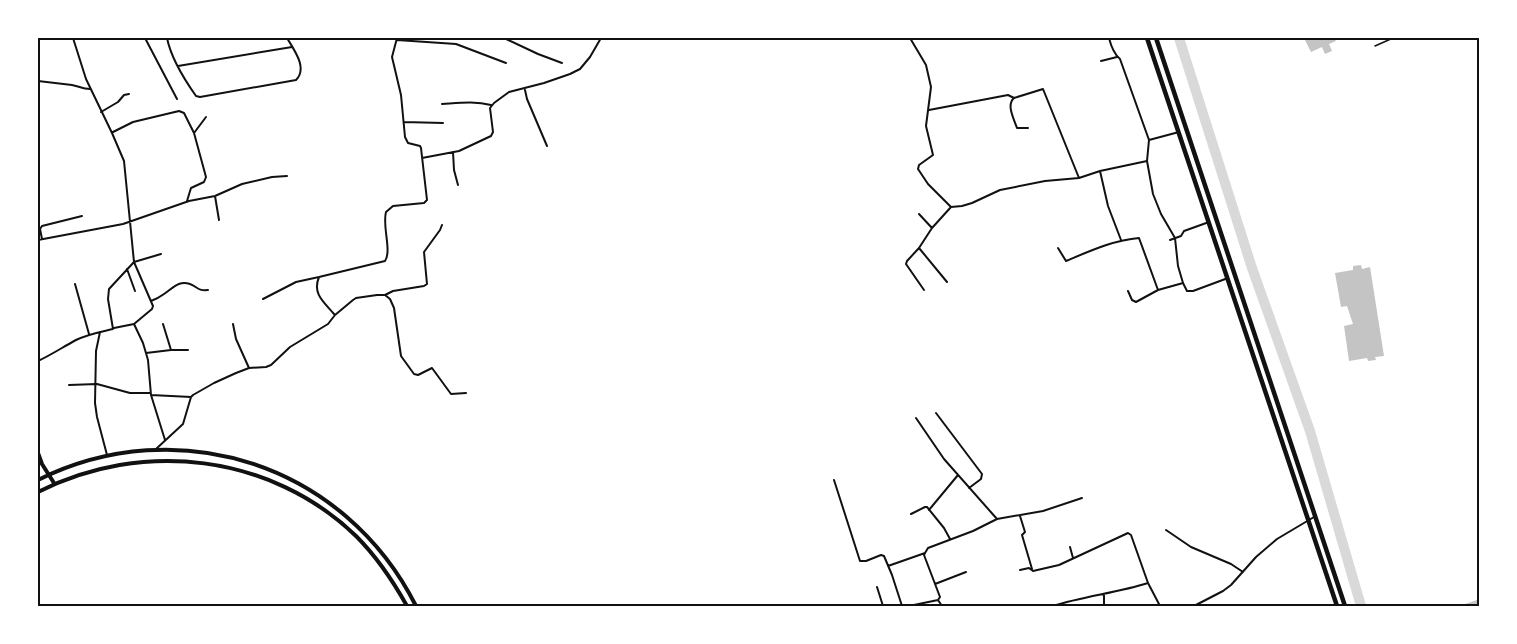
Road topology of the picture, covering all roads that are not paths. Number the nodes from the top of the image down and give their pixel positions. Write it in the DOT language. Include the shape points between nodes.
graph roads {
  1 [pos="42,38"];
  2 [pos="74,38"];
  3 [pos="145,38"];
  4 [pos="167,38"];
  5 [pos="287,38"];
  6 [pos="504,38"];
  7 [pos="601,38"];
  8 [pos="910,38"];
  9 [pos="1109,38"];
  10 [pos="1148,38"];
  11 [pos="1156,38"];
  12 [pos="1393,38"];
  13 [pos="38,39"];
  14 [pos="397,39"];
  15 [pos="416,39"];
  16 [pos="1375,46"];
  17 [pos="292,47"];
  18 [pos="1117,57"];
  19 [pos="1101,61"];
  20 [pos="506,63"];
  21 [pos="562,63"];
  22 [pos="178,66"];
  23 [pos="38,81"];
  24 [pos="525,88"];
  25 [pos="90,89"];
  26 [pos="129,94"];
  27 [pos="1014,98"];
  28 [pos="177,99"];
  29 [pos="442,104"];
  30 [pos="491,105"];
  31 [pos="929,111"];
  32 [pos="101,112"];
  33 [pos="206,117"];
  34 [pos="1184,119"];
  35 [pos="404,122"];
  36 [pos="1176,122"];
  37 [pos="443,123"];
  38 [pos="1028,128"];
  39 [pos="1179,132"];
  40 [pos="112,133"];
  41 [pos="194,133"];
  42 [pos="1149,140"];
  43 [pos="547,146"];
  44 [pos="453,152"];
  45 [pos="422,158"];
  46 [pos="1148,161"];
  47 [pos="1100,171"];
  48 [pos="287,176"];
  49 [pos="1079,178"];
  50 [pos="458,185"];
  51 [pos="215,196"];
  52 [pos="187,201"];
  53 [pos="951,207"];
  54 [pos="919,214"];
  55 [pos="82,216"];
  56 [pos="219,220"];
  57 [pos="129,222"];
  58 [pos="1209,222"];
  59 [pos="442,225"];
  60 [pos="932,228"];
  61 [pos="1175,238"];
  62 [pos="42,239"];
  63 [pos="38,240"];
  64 [pos="1121,240"];
  65 [pos="1170,240"];
  66 [pos="919,248"];
  67 [pos="1058,248"];
  68 [pos="161,254"];
  69 [pos="134,262"];
  70 [pos="127,269"];
  71 [pos="319,277"];
  72 [pos="1228,278"];
  73 [pos="947,282"];
  74 [pos="1183,283"];
  75 [pos="75,284"];
  76 [pos="208,290"];
  77 [pos="924,290"];
  78 [pos="1158,290"];
  79 [pos="135,291"];
  80 [pos="1128,291"];
  81 [pos="386,296"];
  82 [pos="263,299"];
  83 [pos="151,301"];
  84 [pos="334,316"];
  85 [pos="134,324"];
  86 [pos="163,324"];
  87 [pos="233,324"];
  88 [pos="113,329"];
  89 [pos="100,332"];
  90 [pos="89,334"];
  91 [pos="171,350"];
  92 [pos="188,350"];
  93 [pos="146,353"];
  94 [pos="38,361"];
  95 [pos="249,368"];
  96 [pos="97,384"];
  97 [pos="69,385"];
  98 [pos="466,393"];
  99 [pos="150,394"];
  100 [pos="191,397"];
  101 [pos="936,413"];
  102 [pos="916,418"];
  103 [pos="165,440"];
  104 [pos="156,449"];
  105 [pos="183,450"];
  106 [pos="38,453"];
  107 [pos="106,455"];
  108 [pos="181,460"];
  109 [pos="49,474"];
  110 [pos="958,476"];
  111 [pos="38,480"];
  112 [pos="834,480"];
  113 [pos="54,483"];
  114 [pos="969,488"];
  115 [pos="38,492"];
  116 [pos="1082,498"];
  117 [pos="929,510"];
  118 [pos="911,514"];
  119 [pos="1020,516"];
  120 [pos="1314,517"];
  121 [pos="997,519"];
  122 [pos="1307,521"];
  123 [pos="1166,530"];
  124 [pos="951,540"];
  125 [pos="1070,547"];
  126 [pos="925,553"];
  127 [pos="1073,558"];
  128 [pos="888,566"];
  129 [pos="1020,570"];
  130 [pos="1032,571"];
  131 [pos="966,572"];
  132 [pos="1243,572"];
  133 [pos="1149,583"];
  134 [pos="936,584"];
  135 [pos="877,587"];
  136 [pos="1104,594"];
  137 [pos="938,600"];
  138 [pos="407,606"];
  139 [pos="416,606"];
  140 [pos="883,606"];
  141 [pos="902,606"];
  142 [pos="909,606"];
  143 [pos="942,606"];
  144 [pos="1053,606"];
  145 [pos="1104,606"];
  146 [pos="1160,606"];
  147 [pos="1194,606"];
  148 [pos="1337,606"];
  149 [pos="1345,606"];
  1 -- 13 [label="street"];
  2 -- 25 [label="street"];
  3 -- 28 [label="street"];
  4 -- 22 [label="street"];
  5 -- 17 [label="street"];
  6 -- 21 [label="street"];
  7 -- 24 [label="street" via="580,69"];
  8 -- 31 [label="street" via="926,65 932,87"];
  9 -- 18 [label="street"];
  10 -- 36 [label="highway"];
  11 -- 34 [label="highway"];
  12 -- 16 [label="lane"];
  14 -- 15 [label="street"];
  14 -- 35 [label="street" via="392,57"];
  15 -- 20 [label="street" via="456,44"];
  17 -- 22 [label="street"];
  17 -- 22 [label="street" via="302,69 299,78 291,82 198,97"];
  18 -- 19 [label="street"];
  18 -- 42 [label="street"];
  23 -- 25 [label="street"];
  24 -- 30 [label="street" via="509,92"];
  24 -- 43 [label="street"];
  25 -- 32 [label="street"];
  26 -- 32 [label="street"];
  27 -- 31 [label="street" via="1008,95"];
  27 -- 38 [label="street" via="1010,105 1017,128"];
  27 -- 49 [label="street" via="1043,89"];
  29 -- 30 [label="street"];
  30 -- 44 [label="street" via="492,135"];
  31 -- 53 [label="street" via="926,126 933,155 918,169"];
  32 -- 40 [label="street"];
  33 -- 41 [label="street"];
  34 -- 36 [label="highway"];
  34 -- 120 [label="highway"];
  35 -- 37 [label="street"];
  35 -- 45 [label="street" via="406,142 421,147"];
  36 -- 39 [label="highway"];
  39 -- 42 [label="street"];
  39 -- 58 [label="highway"];
  40 -- 41 [label="street" via="133,122 179,111 184,113"];
  40 -- 57 [label="street" via="124,161"];
  41 -- 52 [label="street" via="206,177 191,188"];
  42 -- 46 [label="street"];
  44 -- 45 [label="street"];
  44 -- 50 [label="street"];
  45 -- 71 [label="street" via="427,200 393,206 386,212 387,260"];
  46 -- 47 [label="street"];
  46 -- 61 [label="street" via="1156,204"];
  47 -- 49 [label="street"];
  47 -- 64 [label="street"];
  48 -- 51 [label="street" via="252,181"];
  49 -- 53 [label="street" via="1000,190 972,203"];
  51 -- 52 [label="street"];
  51 -- 56 [label="street"];
  52 -- 57 [label="street"];
  53 -- 60 [label="street"];
  54 -- 60 [label="street"];
  55 -- 62 [label="street" via="42,226"];
  57 -- 62 [label="street"];
  57 -- 69 [label="street"];
  58 -- 61 [label="street"];
  58 -- 72 [label="highway"];
  59 -- 81 [label="street" via="424,252 427,284"];
  60 -- 66 [label="street"];
  61 -- 65 [label="street"];
  61 -- 74 [label="street"];
  62 -- 63 [label="street"];
  64 -- 67 [label="street" via="1066,261"];
  64 -- 78 [label="street" via="1140,239"];
  66 -- 73 [label="street"];
  66 -- 77 [label="street" via="906,264"];
  68 -- 69 [label="street"];
  69 -- 70 [label="street"];
  69 -- 83 [label="street"];
  70 -- 79 [label="street"];
  70 -- 88 [label="street" via="108,293"];
  71 -- 82 [label="street" via="296,282"];
  71 -- 84 [label="street" via="317,292"];
  72 -- 74 [label="street" via="1193,291 1187,291"];
  72 -- 122 [label="highway"];
  74 -- 78 [label="street"];
  75 -- 90 [label="street"];
  76 -- 83 [label="street" via="181,283"];
  78 -- 80 [label="street" via="1136,302"];
  81 -- 84 [label="street" via="356,298"];
  81 -- 98 [label="street" via="394,308 401,356 414,374 432,368 452,394"];
  83 -- 85 [label="street" via="152,309"];
  84 -- 95 [label="street" via="272,365"];
  85 -- 88 [label="street"];
  85 -- 93 [label="street"];
  86 -- 91 [label="street"];
  87 -- 95 [label="street"];
  88 -- 89 [label="street"];
  89 -- 90 [label="street"];
  89 -- 96 [label="street"];
  90 -- 94 [label="street"];
  91 -- 92 [label="street"];
  91 -- 93 [label="street"];
  93 -- 99 [label="street"];
  95 -- 100 [label="street"];
  96 -- 97 [label="street"];
  96 -- 99 [label="street"];
  96 -- 107 [label="street" via="95,403"];
  99 -- 100 [label="street"];
  99 -- 103 [label="street"];
  100 -- 103 [label="street" via="183,424"];
  101 -- 114 [label="street" via="982,474"];
  102 -- 110 [label="street"];
  103 -- 104 [label="street"];
  104 -- 105 [label="main road"];
  104 -- 107 [label="main road"];
  105 -- 108 [label="main road"];
  105 -- 139 [label="main road" via="244,461 310,490 375,544"];
  106 -- 109 [label="main road"];
  107 -- 109 [label="main road"];
  108 -- 113 [label="main road" via="129,462"];
  108 -- 138 [label="main road" via="244,470 309,499 334,517 377,559"];
  109 -- 111 [label="main road"];
  109 -- 113 [label="main road"];
  110 -- 114 [label="street"];
  110 -- 117 [label="street"];
  112 -- 128 [label="street" via="860,561 883,555"];
  113 -- 115 [label="main road"];
  114 -- 121 [label="street"];
  116 -- 119 [label="street"];
  117 -- 118 [label="street" via="925,507"];
  117 -- 124 [label="street"];
  119 -- 121 [label="street"];
  119 -- 130 [label="street"];
  120 -- 122 [label="street"];
  120 -- 149 [label="highway"];
  121 -- 124 [label="street"];
  122 -- 132 [label="street" via="1277,539"];
  122 -- 148 [label="highway"];
  123 -- 132 [label="street"];
  124 -- 126 [label="street" via="928,548"];
  125 -- 127 [label="street"];
  126 -- 128 [label="street"];
  126 -- 134 [label="street"];
  127 -- 130 [label="street"];
  127 -- 133 [label="street" via="1129,533"];
  128 -- 141 [label="street"];
  129 -- 130 [label="street"];
  131 -- 134 [label="street"];
  132 -- 147 [label="street" via="1223,591"];
  133 -- 136 [label="street"];
  133 -- 146 [label="street"];
  134 -- 137 [label="street"];
  135 -- 140 [label="street"];
  136 -- 144 [label="street"];
  136 -- 145 [label="street"];
  137 -- 142 [label="street"];
  137 -- 143 [label="street"];
}
